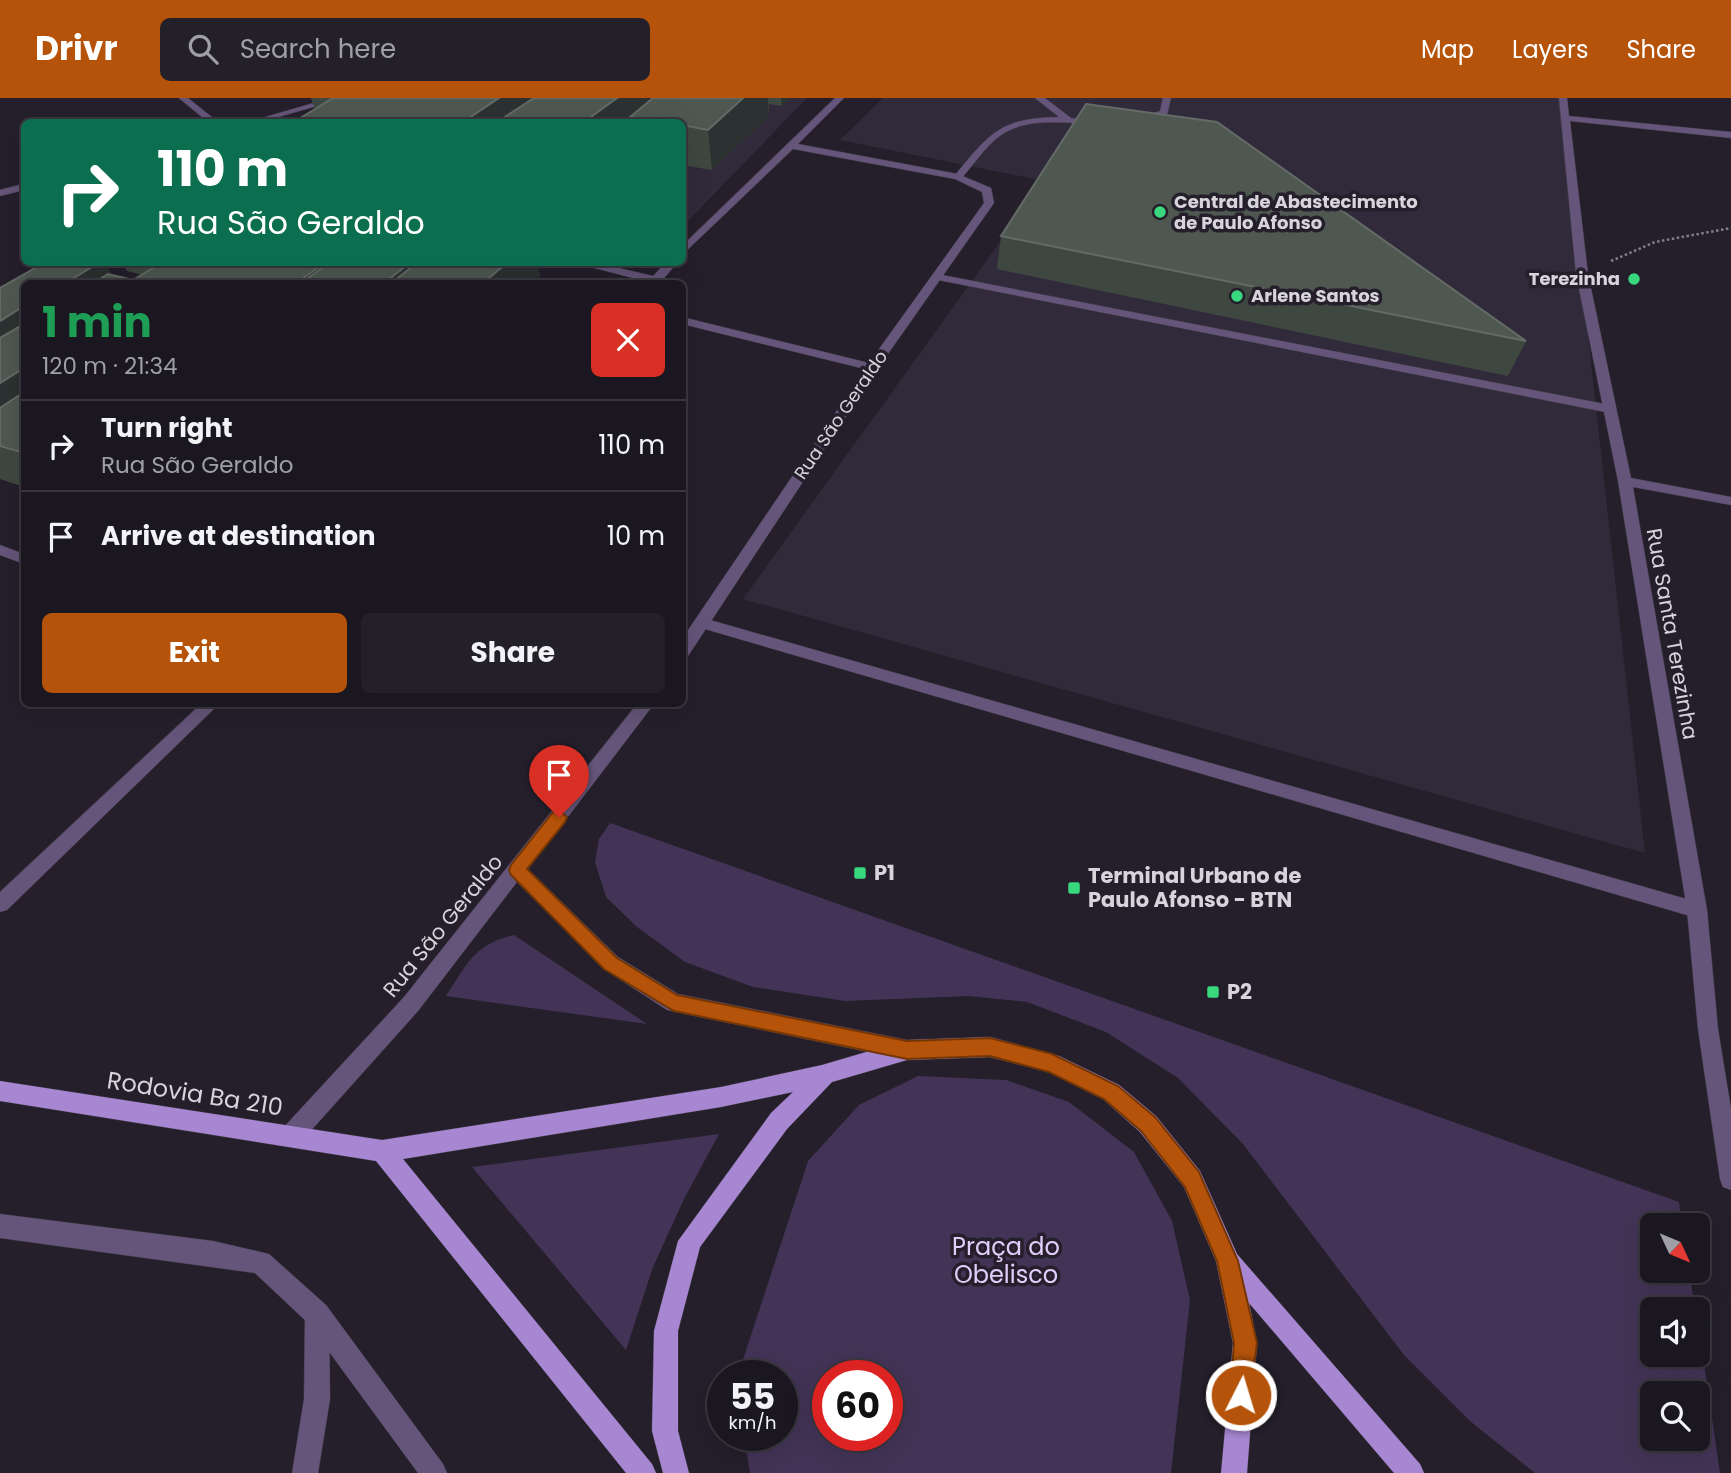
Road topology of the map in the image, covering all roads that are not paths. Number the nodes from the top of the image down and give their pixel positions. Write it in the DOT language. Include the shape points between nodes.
graph roads {
  1 [pos="183,98"];
  2 [pos="341,98"];
  3 [pos="840,98"];
  4 [pos="1039,98"];
  5 [pos="1167,98"];
  6 [pos="1563,98"];
  7 [pos="1564,118"];
  8 [pos="209,119"];
  9 [pos="264,119"];
  10 [pos="1068,120"];
  11 [pos="1113,122"];
  12 [pos="1124,123"];
  13 [pos="1731,135"];
  14 [pos="789,145"];
  15 [pos="958,177"];
  16 [pos="21,188"];
  17 [pos="0,194"];
  18 [pos="686,249"];
  19 [pos="592,266"];
  20 [pos="669,266"];
  21 [pos="937,277"];
  22 [pos="650,280"];
  23 [pos="655,280"];
  24 [pos="686,321"];
  25 [pos="872,367"];
  26 [pos="1610,409"];
  27 [pos="1625,481"];
  28 [pos="1731,501"];
  29 [pos="0,550"];
  30 [pos="21,558"];
  31 [pos="703,623"];
  32 [pos="686,646"];
  33 [pos="208,707"];
  34 [pos="644,707"];
  35 [pos="517,870"];
  36 [pos="0,904"];
  37 [pos="1697,910"];
  38 [pos="907,1050"];
  39 [pos="826,1074"];
  40 [pos="0,1091"];
  41 [pos="291,1136"];
  42 [pos="382,1151"];
  43 [pos="1731,1179"];
  44 [pos="0,1226"];
  45 [pos="1228,1261"];
  46 [pos="317,1314"];
  47 [pos="305,1473"];
  48 [pos="434,1473"];
  49 [pos="643,1473"];
  50 [pos="676,1473"];
  51 [pos="1234,1473"];
  52 [pos="1410,1473"];
  1 -- 8 [label="street"];
  2 -- 9 [label="street"];
  3 -- 14 [label="street"];
  4 -- 10 [label="street"];
  5 -- 12 [label="street" via="1164,113 1152,120"];
  6 -- 7 [label="street, Rua Santa Terezinha"];
  7 -- 13 [label="street"];
  7 -- 26 [label="street, Rua Santa Terezinha" via="1582,274"];
  10 -- 11 [label="street"];
  10 -- 15 [label="street" via="1022,124 997,134"];
  14 -- 15 [label="street"];
  14 -- 18 [label="street"];
  15 -- 21 [label="street, Rua São Geraldo" via="987,190 989,202"];
  16 -- 17 [label="street"];
  19 -- 22 [label="street"];
  20 -- 23 [label="street"];
  21 -- 25 [label="street, Rua São Geraldo"];
  21 -- 26 [label="street"];
  24 -- 25 [label="street"];
  25 -- 31 [label="street, Rua São Geraldo"];
  26 -- 27 [label="street, Rua Santa Terezinha"];
  27 -- 28 [label="street"];
  27 -- 37 [label="street, Rua Santa Terezinha"];
  29 -- 30 [label="street"];
  31 -- 32 [label="street, Rua São Geraldo"];
  31 -- 37 [label="street"];
  33 -- 36 [label="street"];
  34 -- 35 [label="street, Rua São Geraldo"];
  35 -- 38 [label="street" via="611,963 674,1003"];
  35 -- 41 [label="street, Rua São Geraldo" via="411,1004"];
  37 -- 43 [label="street, Rua Santa Terezinha" via="1708,1029"];
  38 -- 39 [label="main road, Rodovia Ba 210"];
  38 -- 45 [label="main road, Rodovia Ba 210" via="990,1047 1052,1063 1111,1092 1148,1124 1192,1179"];
  39 -- 42 [label="main road, Rodovia Ba 210" via="721,1097"];
  39 -- 50 [label="main road" via="779,1121 690,1241 666,1331 665,1431"];
  40 -- 41 [label="main road, Rodovia Ba 210"];
  41 -- 42 [label="main road, Rodovia Ba 210"];
  42 -- 49 [label="main road"];
  44 -- 46 [label="street" via="261,1262"];
  45 -- 51 [label="main road" via="1245,1343"];
  45 -- 52 [label="main road"];
  46 -- 47 [label="street" via="317,1399"];
  46 -- 48 [label="street"];
}
